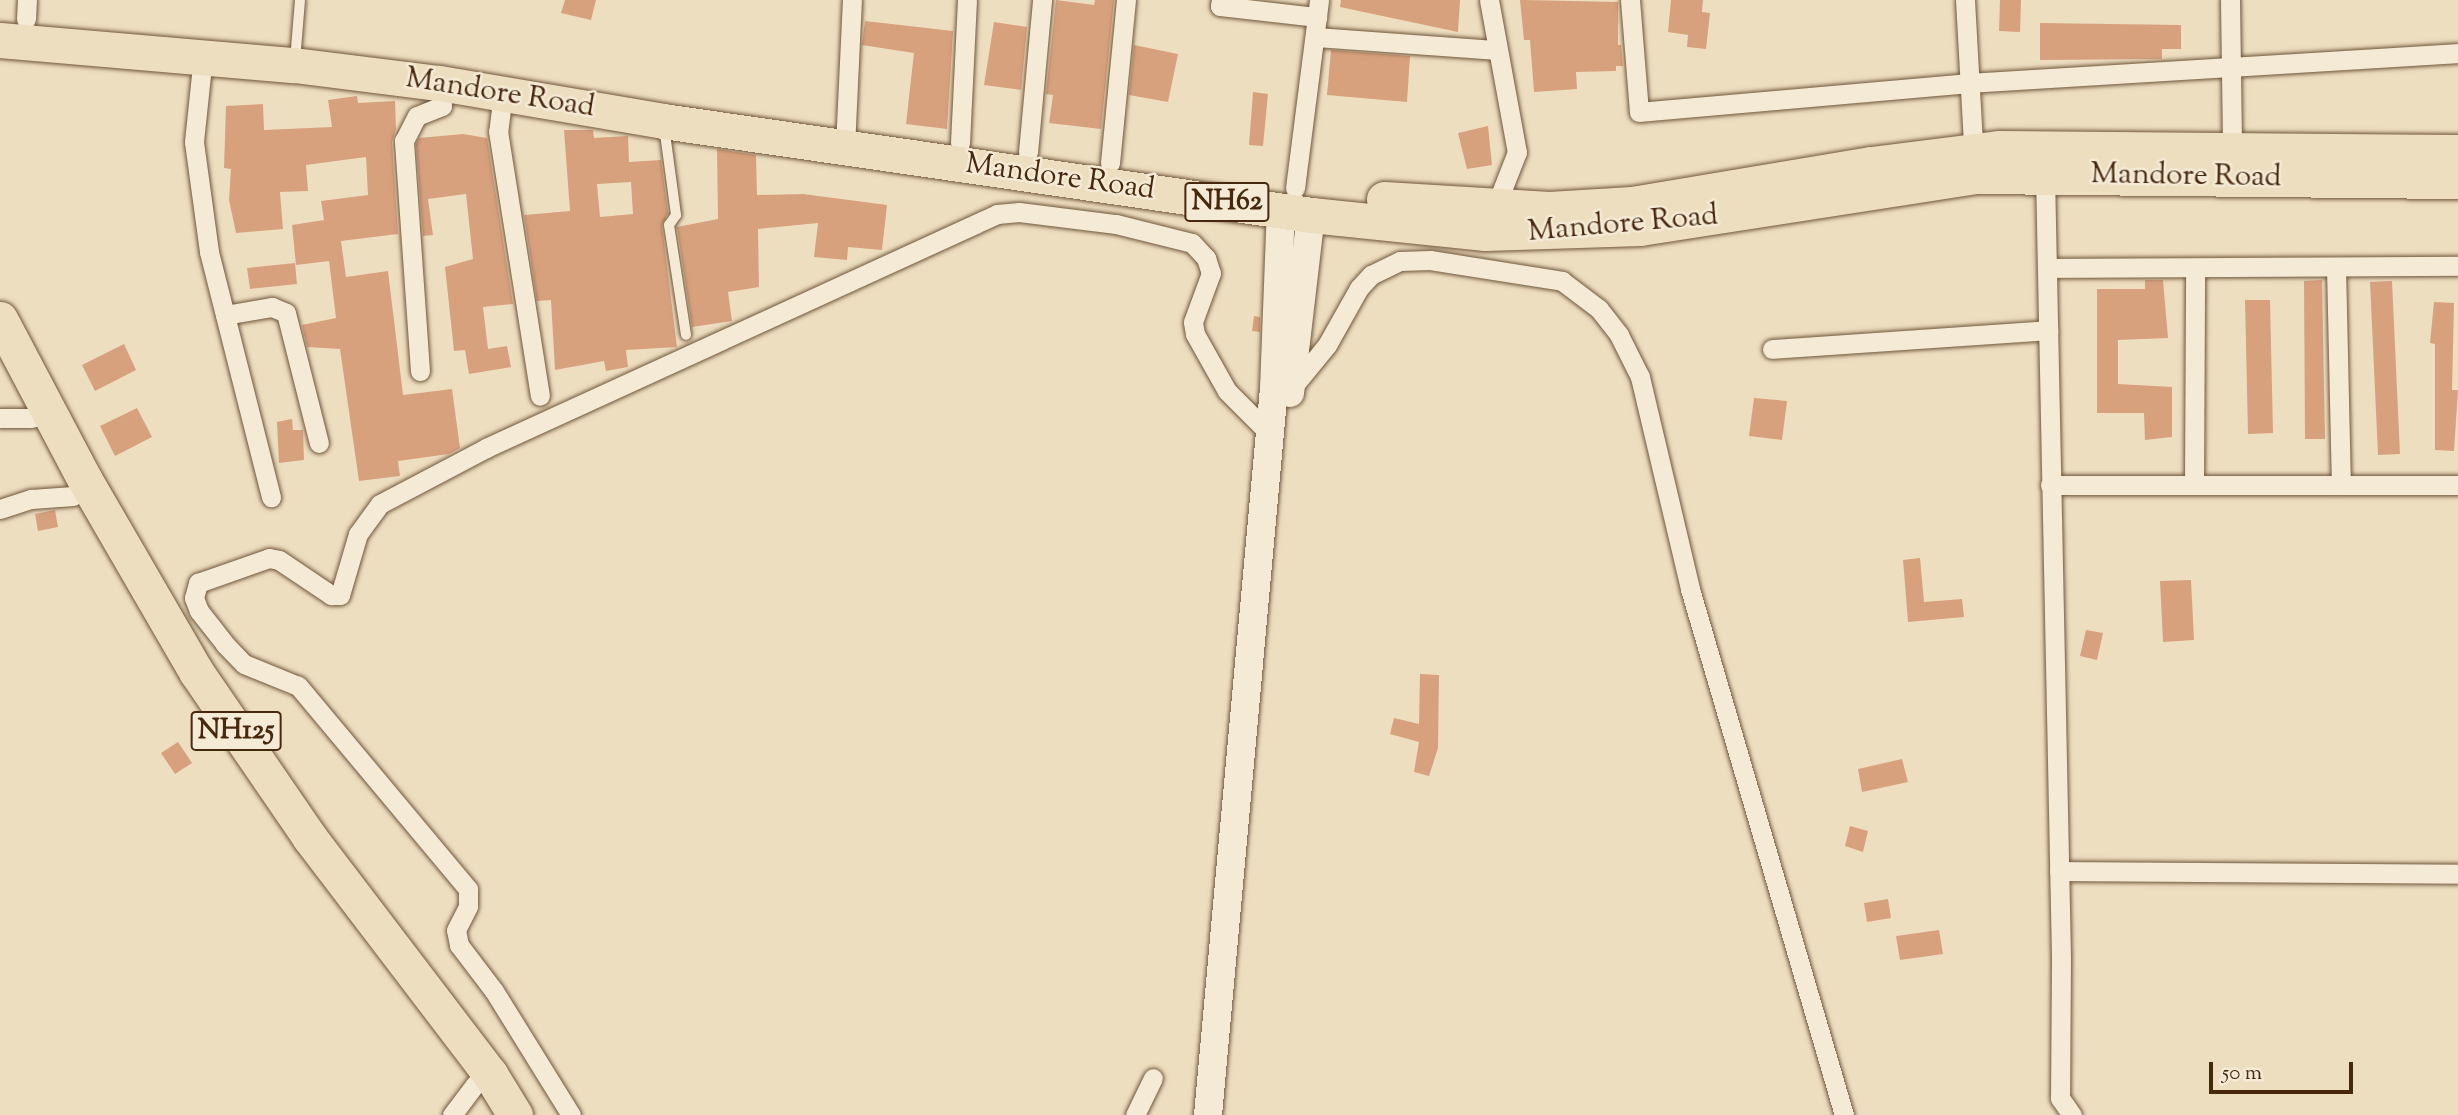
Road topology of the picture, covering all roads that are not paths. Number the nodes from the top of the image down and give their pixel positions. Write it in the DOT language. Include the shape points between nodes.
graph roads {
  1 [pos="300,0"];
  2 [pos="852,0"];
  3 [pos="967,0"];
  4 [pos="1042,0"];
  5 [pos="1126,0"];
  6 [pos="1221,0"];
  7 [pos="1489,0"];
  8 [pos="1630,0"];
  9 [pos="1965,0"];
  10 [pos="2230,0"];
  11 [pos="1318,8"];
  12 [pos="13,19"];
  13 [pos="1315,37"];
  14 [pos="1496,50"];
  15 [pos="295,53"];
  16 [pos="2458,53"];
  17 [pos="203,56"];
  18 [pos="2230,69"];
  19 [pos="439,83"];
  20 [pos="1969,83"];
  21 [pos="503,93"];
  22 [pos="663,121"];
  23 [pos="845,136"];
  24 [pos="960,143"];
  25 [pos="2232,150"];
  26 [pos="1028,152"];
  27 [pos="2458,152"];
  28 [pos="1110,163"];
  29 [pos="1975,163"];
  30 [pos="2045,174"];
  31 [pos="2458,181"];
  32 [pos="1296,204"];
  33 [pos="1495,208"];
  34 [pos="2458,266"];
  35 [pos="2047,268"];
  36 [pos="2195,268"];
  37 [pos="2336,268"];
  38 [pos="225,315"];
  39 [pos="0,319"];
  40 [pos="2048,330"];
  41 [pos="686,335"];
  42 [pos="1286,338"];
  43 [pos="1773,349"];
  44 [pos="0,359"];
  45 [pos="420,371"];
  46 [pos="1291,389"];
  47 [pos="540,396"];
  48 [pos="16,418"];
  49 [pos="1269,433"];
  50 [pos="320,443"];
  51 [pos="2050,485"];
  52 [pos="2194,485"];
  53 [pos="2341,485"];
  54 [pos="2458,485"];
  55 [pos="73,496"];
  56 [pos="271,497"];
  57 [pos="0,509"];
  58 [pos="2059,872"];
  59 [pos="2458,874"];
  60 [pos="1153,1078"];
  61 [pos="475,1084"];
  62 [pos="452,1115"];
  63 [pos="494,1115"];
  64 [pos="515,1115"];
  65 [pos="570,1115"];
  66 [pos="1135,1115"];
  67 [pos="1209,1115"];
  68 [pos="1228,1115"];
  69 [pos="1844,1115"];
  70 [pos="2072,1115"];
  1 -- 15 [label="lane"];
  2 -- 23 [label="street"];
  3 -- 24 [label="street"];
  4 -- 26 [label="street"];
  5 -- 28 [label="street"];
  6 -- 11 [label="street" via="1220,6"];
  7 -- 14 [label="street"];
  8 -- 20 [label="street" via="1639,112"];
  9 -- 20 [label="street"];
  10 -- 18 [label="street"];
  11 -- 13 [label="street"];
  12 -- 15 [label="highway, Mandore Road / NH62"];
  12 -- 17 [label="highway, Mandore Road / NH62"];
  13 -- 14 [label="street"];
  13 -- 32 [label="street"];
  14 -- 33 [label="street" via="1517,152"];
  15 -- 17 [label="highway, Mandore Road / NH62"];
  15 -- 19 [label="highway, Mandore Road / NH62"];
  15 -- 23 [label="highway, Mandore Road / NH62"];
  16 -- 18 [label="street"];
  17 -- 38 [label="street" via="194,142 209,252"];
  18 -- 20 [label="street"];
  18 -- 25 [label="street"];
  19 -- 21 [label="highway, Mandore Road / NH62"];
  19 -- 45 [label="street" via="442,106 416,116 404,141"];
  20 -- 29 [label="street"];
  21 -- 22 [label="highway, Mandore Road / NH62"];
  21 -- 47 [label="street" via="498,131"];
  22 -- 23 [label="highway, Mandore Road / NH62"];
  22 -- 41 [label="lane" via="676,215 669,225"];
  23 -- 24 [label="highway, Mandore Road / NH62"];
  23 -- 32 [label="highway, Mandore Road / NH62"];
  24 -- 26 [label="highway, Mandore Road / NH62"];
  25 -- 27 [label="highway, Mandore Road / NH62"];
  25 -- 29 [label="highway, Mandore Road / NH62"];
  26 -- 28 [label="highway, Mandore Road / NH62"];
  28 -- 32 [label="highway, Mandore Road / NH62"];
  29 -- 30 [label="highway, Mandore Road / NH62"];
  29 -- 32 [label="highway, Mandore Road / NH62" via="1752,214 1532,235"];
  29 -- 33 [label="highway, Mandore Road / NH62" via="1632,204"];
  30 -- 31 [label="highway, Mandore Road / NH62"];
  30 -- 35 [label="street"];
  32 -- 33 [label="highway, Mandore Road / NH62"];
  32 -- 42 [label="street"];
  34 -- 37 [label="street"];
  35 -- 36 [label="street"];
  35 -- 40 [label="street"];
  36 -- 37 [label="street"];
  36 -- 52 [label="street"];
  37 -- 53 [label="street"];
  38 -- 50 [label="street" via="272,307 286,313"];
  38 -- 56 [label="street"];
  39 -- 64 [label="highway, NH125" via="85,480 197,673 310,838 490,1074"];
  40 -- 43 [label="street"];
  40 -- 51 [label="street"];
  42 -- 46 [label="street"];
  42 -- 49 [label="street"];
  44 -- 48 [label="highway, NH125"];
  46 -- 68 [label="street"];
  46 -- 69 [label="street" via="1315,363 1359,288 1371,275 1400,261 1430,260 1562,281 1580,290 1606,318 1640,377 1690,589"];
  48 -- 55 [label="highway, NH125"];
  49 -- 65 [label="street" via="1227,391 1195,334 1193,322 1211,273 1206,258 1192,243 1116,224 1019,212 998,214 485,448 380,504 358,534 340,595 331,595 269,558 198,583 194,598 199,611 225,644 244,664 298,686 468,889 468,906 456,930 459,945 494,992"];
  49 -- 67 [label="street"];
  51 -- 52 [label="street"];
  51 -- 58 [label="street"];
  52 -- 53 [label="street"];
  53 -- 54 [label="street"];
  55 -- 57 [label="street" via="31,499"];
  55 -- 61 [label="highway, NH125" via="203,713 298,851"];
  58 -- 59 [label="street"];
  58 -- 70 [label="street" via="2060,1098"];
  60 -- 66 [label="street"];
  61 -- 62 [label="street"];
  61 -- 63 [label="highway, NH125"];
}
